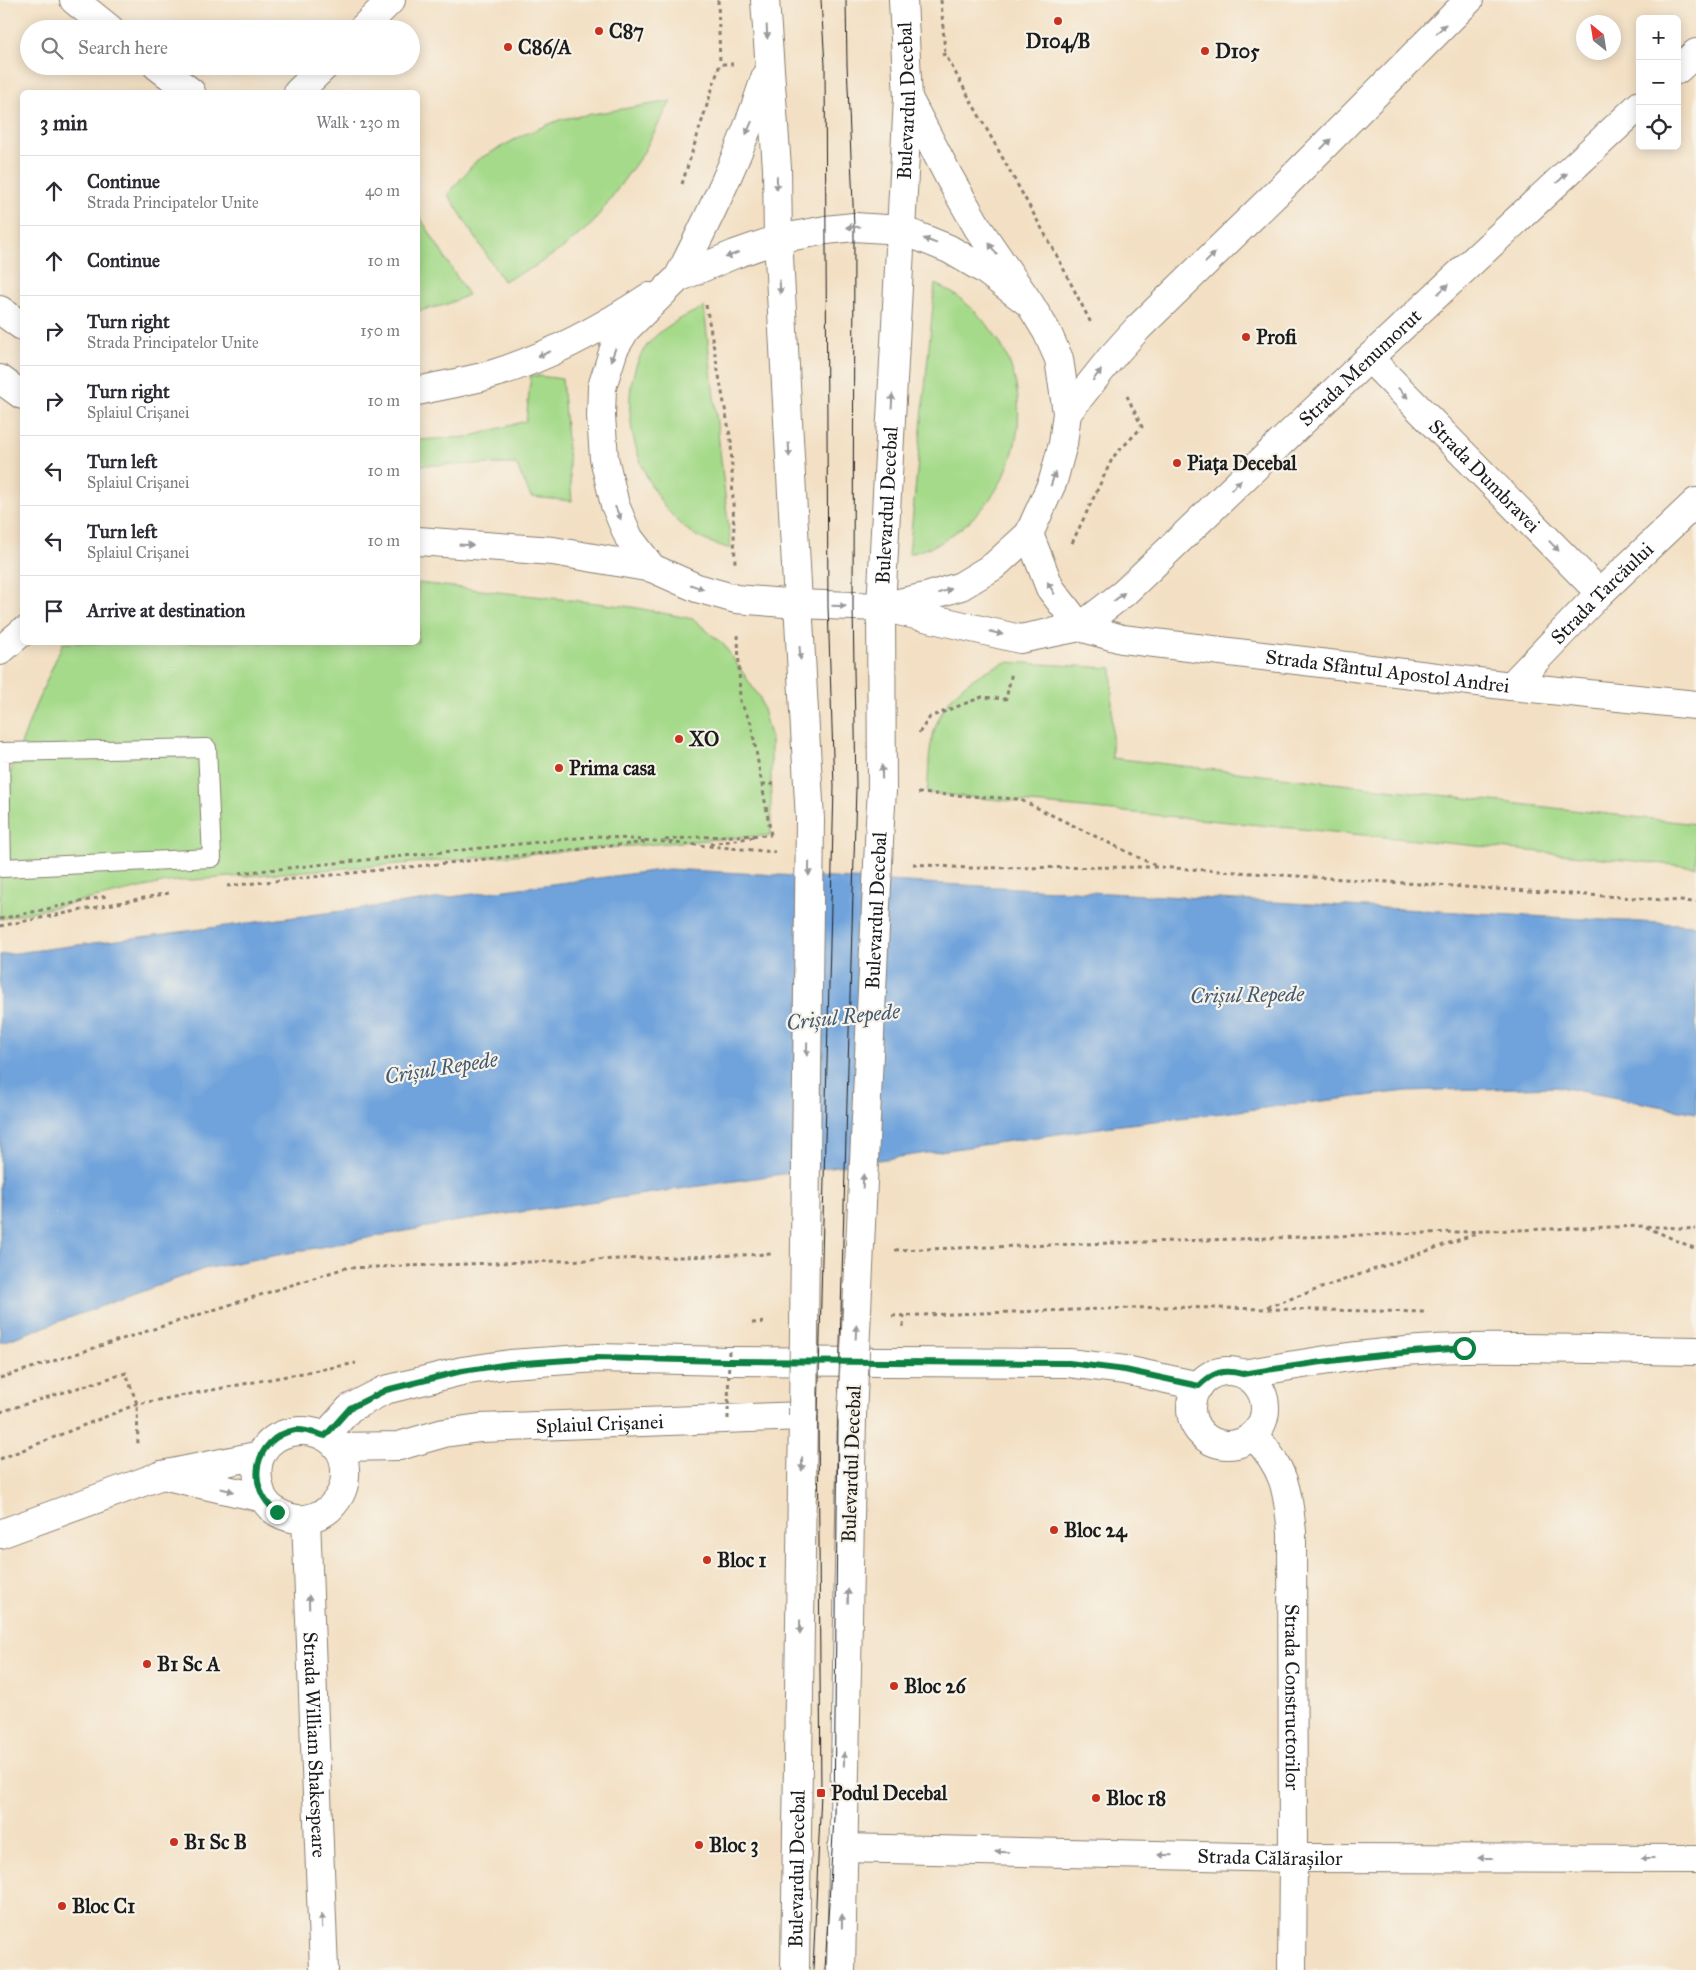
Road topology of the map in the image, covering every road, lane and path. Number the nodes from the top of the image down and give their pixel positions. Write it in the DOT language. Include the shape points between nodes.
graph roads {
  1 [pos="74,0"];
  2 [pos="391,0"];
  3 [pos="718,0"];
  4 [pos="765,0"];
  5 [pos="903,0"];
  6 [pos="942,0"];
  7 [pos="1469,0"];
  8 [pos="99,20"];
  9 [pos="371,20"];
  10 [pos="1696,53"];
  11 [pos="945,54"];
  12 [pos="720,64"];
  13 [pos="769,65"];
  14 [pos="1681,66"];
  15 [pos="169,75"];
  16 [pos="316,75"];
  17 [pos="188,90"];
  18 [pos="300,90"];
  19 [pos="908,98"];
  20 [pos="1636,109"];
  21 [pos="681,188"];
  22 [pos="902,230"];
  23 [pos="778,238"];
  24 [pos="689,274"];
  25 [pos="1030,304"];
  26 [pos="0,310"];
  27 [pos="20,325"];
  28 [pos="1369,358"];
  29 [pos="0,379"];
  30 [pos="420,391"];
  31 [pos="20,393"];
  32 [pos="1067,413"];
  33 [pos="1696,502"];
  34 [pos="1029,534"];
  35 [pos="420,541"];
  36 [pos="652,568"];
  37 [pos="1600,593"];
  38 [pos="736,599"];
  39 [pos="797,604"];
  40 [pos="881,606"];
  41 [pos="1080,627"];
  42 [pos="20,634"];
  43 [pos="0,651"];
  44 [pos="1512,686"];
  45 [pos="1696,705"];
  46 [pos="0,742"];
  47 [pos="0,752"];
  48 [pos="882,790"];
  49 [pos="771,835"];
  50 [pos="656,841"];
  51 [pos="703,846"];
  52 [pos="780,852"];
  53 [pos="904,864"];
  54 [pos="1158,867"];
  55 [pos="1,868"];
  56 [pos="231,874"];
  57 [pos="219,887"];
  58 [pos="171,892"];
  59 [pos="111,895"];
  60 [pos="1696,902"];
  61 [pos="0,919"];
  62 [pos="0,926"];
  63 [pos="1643,1226"];
  64 [pos="1483,1232"];
  65 [pos="1696,1249"];
  66 [pos="1264,1308"];
  67 [pos="729,1346"];
  68 [pos="1696,1351"];
  69 [pos="1243,1374"];
  70 [pos="1199,1386"];
  71 [pos="0,1412"];
  72 [pos="803,1416"];
  73 [pos="728,1419"];
  74 [pos="1254,1436"];
  75 [pos="331,1441"];
  76 [pos="399,1446"];
  77 [pos="261,1455"];
  78 [pos="150,1479"];
  79 [pos="345,1482"];
  80 [pos="263,1498"];
  81 [pos="306,1519"];
  82 [pos="0,1534"];
  83 [pos="842,1848"];
  84 [pos="1293,1858"];
  85 [pos="1696,1858"];
  86 [pos="324,1970"];
  87 [pos="795,1970"];
  88 [pos="841,1970"];
  89 [pos="1292,1970"];
  1 -- 8 [label="street"];
  2 -- 9 [label="street"];
  3 -- 12 [label="path"];
  4 -- 13 [label="street, Bulevardul Decebal, one-way"];
  5 -- 19 [label="street, Bulevardul Decebal"];
  6 -- 11 [label="path"];
  32 -- 7 [label="street, one-way" via="1138,328"];
  10 -- 14 [label="street"];
  12 -- 13 [label="path"];
  12 -- 21 [label="path"];
  13 -- 23 [label="street, Bulevardul Decebal, one-way" via="777,168"];
  13 -- 24 [label="street, one-way" via="752,120"];
  15 -- 17 [label="street"];
  16 -- 18 [label="street"];
  19 -- 22 [label="street, Bulevardul Decebal"];
  25 -- 19 [label="street, one-way" via="978,228"];
  28 -- 20 [label="street, Strada Menumorut, one-way"];
  22 -- 23 [label="street, one-way" via="854,227"];
  25 -- 22 [label="street, one-way" via="985,270 949,249"];
  40 -- 22 [label="street, Bulevardul Decebal, one-way"];
  23 -- 24 [label="street, one-way"];
  23 -- 39 [label="street, Bulevardul Decebal, one-way"];
  24 -- 30 [label="street, one-way" via="564,346 495,374"];
  24 -- 36 [label="street, one-way" via="626,329 614,350 602,387 604,458 615,505 629,538"];
  24 -- 38 [label="path" via="731,441"];
  25 -- 32 [label="street" via="1059,359"];
  26 -- 27 [label="street"];
  28 -- 37 [label="street, Strada Dumbravei, one-way"];
  41 -- 28 [label="street, Strada Menumorut, one-way" via="1124,593"];
  29 -- 31 [label="street"];
  34 -- 32 [label="street, one-way" via="1053,481"];
  33 -- 37 [label="street, Strada Tarcăului"];
  40 -- 34 [label="street, one-way" via="961,586 994,566"];
  41 -- 34 [label="street, one-way" via="1050,588"];
  35 -- 36 [label="street, one-way" via="552,551"];
  36 -- 38 [label="street, one-way" via="697,588"];
  37 -- 44 [label="street, Strada Tarcăului"];
  38 -- 39 [label="street"];
  38 -- 49 [label="path" via="740,701 752,723"];
  39 -- 40 [label="street, one-way"];
  39 -- 72 [label="street, Bulevardul Decebal, one-way, bridge" via="810,820"];
  40 -- 41 [label="street, Strada Sfântul Apostol Andrei, one-way" via="1020,639"];
  48 -- 40 [label="street, Bulevardul Decebal, one-way"];
  41 -- 44 [label="street, Strada Sfântul Apostol Andrei" via="1122,639"];
  42 -- 43 [label="street"];
  44 -- 45 [label="street, Strada Sfântul Apostol Andrei"];
  46 -- 47 [label="lane"];
  47 -- 55 [label="lane"];
  47 -- 55 [label="lane" via="207,748 212,858"];
  48 -- 54 [label="path" via="1019,799"];
  83 -- 48 [label="street, Bulevardul Decebal, one-way, bridge" via="852,1416"];
  49 -- 50 [label="path"];
  49 -- 51 [label="path"];
  50 -- 51 [label="path"];
  50 -- 56 [label="path" via="597,836"];
  50 -- 57 [label="path"];
  51 -- 52 [label="path"];
  53 -- 54 [label="path" via="967,868"];
  54 -- 60 [label="path"];
  58 -- 62 [label="path"];
  59 -- 61 [label="path"];
  63 -- 65 [label="path"];
  64 -- 66 [label="path"];
  67 -- 73 [label="path, bridge"];
  68 -- 69 [label="street" via="1464,1348 1384,1353"];
  69 -- 70 [label="street" via="1219,1372"];
  69 -- 74 [label="street" via="1262,1391 1265,1403 1263,1420"];
  70 -- 74 [label="street" via="1191,1409 1193,1421 1204,1436 1220,1445 1232,1446"];
  70 -- 75 [label="street" via="1125,1370 1069,1363 597,1358 462,1371 386,1390 350,1408"];
  71 -- 78 [label="path" via="126,1373 137,1404"];
  72 -- 73 [label="street, Splaiul Crișanei"];
  72 -- 87 [label="street, Bulevardul Decebal, one-way"];
  73 -- 76 [label="street, Splaiul Crișanei" via="480,1428 444,1433"];
  74 -- 84 [label="street, Strada Constructorilor" via="1271,1454 1281,1473 1289,1501 1292,1532"];
  75 -- 76 [label="street, Splaiul Crișanei"];
  75 -- 77 [label="street, Splaiul Crișanei" via="311,1431 296,1430 282,1434"];
  75 -- 79 [label="street" via="345,1464"];
  76 -- 79 [label="street, Splaiul Crișanei"];
  77 -- 78 [label="street"];
  77 -- 80 [label="street" via="257,1469"];
  78 -- 80 [label="street, one-way"];
  78 -- 82 [label="street"];
  79 -- 81 [label="street, Splaiul Crișanei" via="338,1500 325,1513"];
  80 -- 81 [label="street" via="270,1507 287,1517"];
  86 -- 81 [label="street, Strada William Shakespeare, one-way"];
  84 -- 83 [label="street, Strada Călărașilor, one-way"];
  88 -- 83 [label="street, Bulevardul Decebal, one-way"];
  85 -- 84 [label="street, Strada Călărașilor, one-way"];
  84 -- 89 [label="street, Strada Constructorilor"];
}
